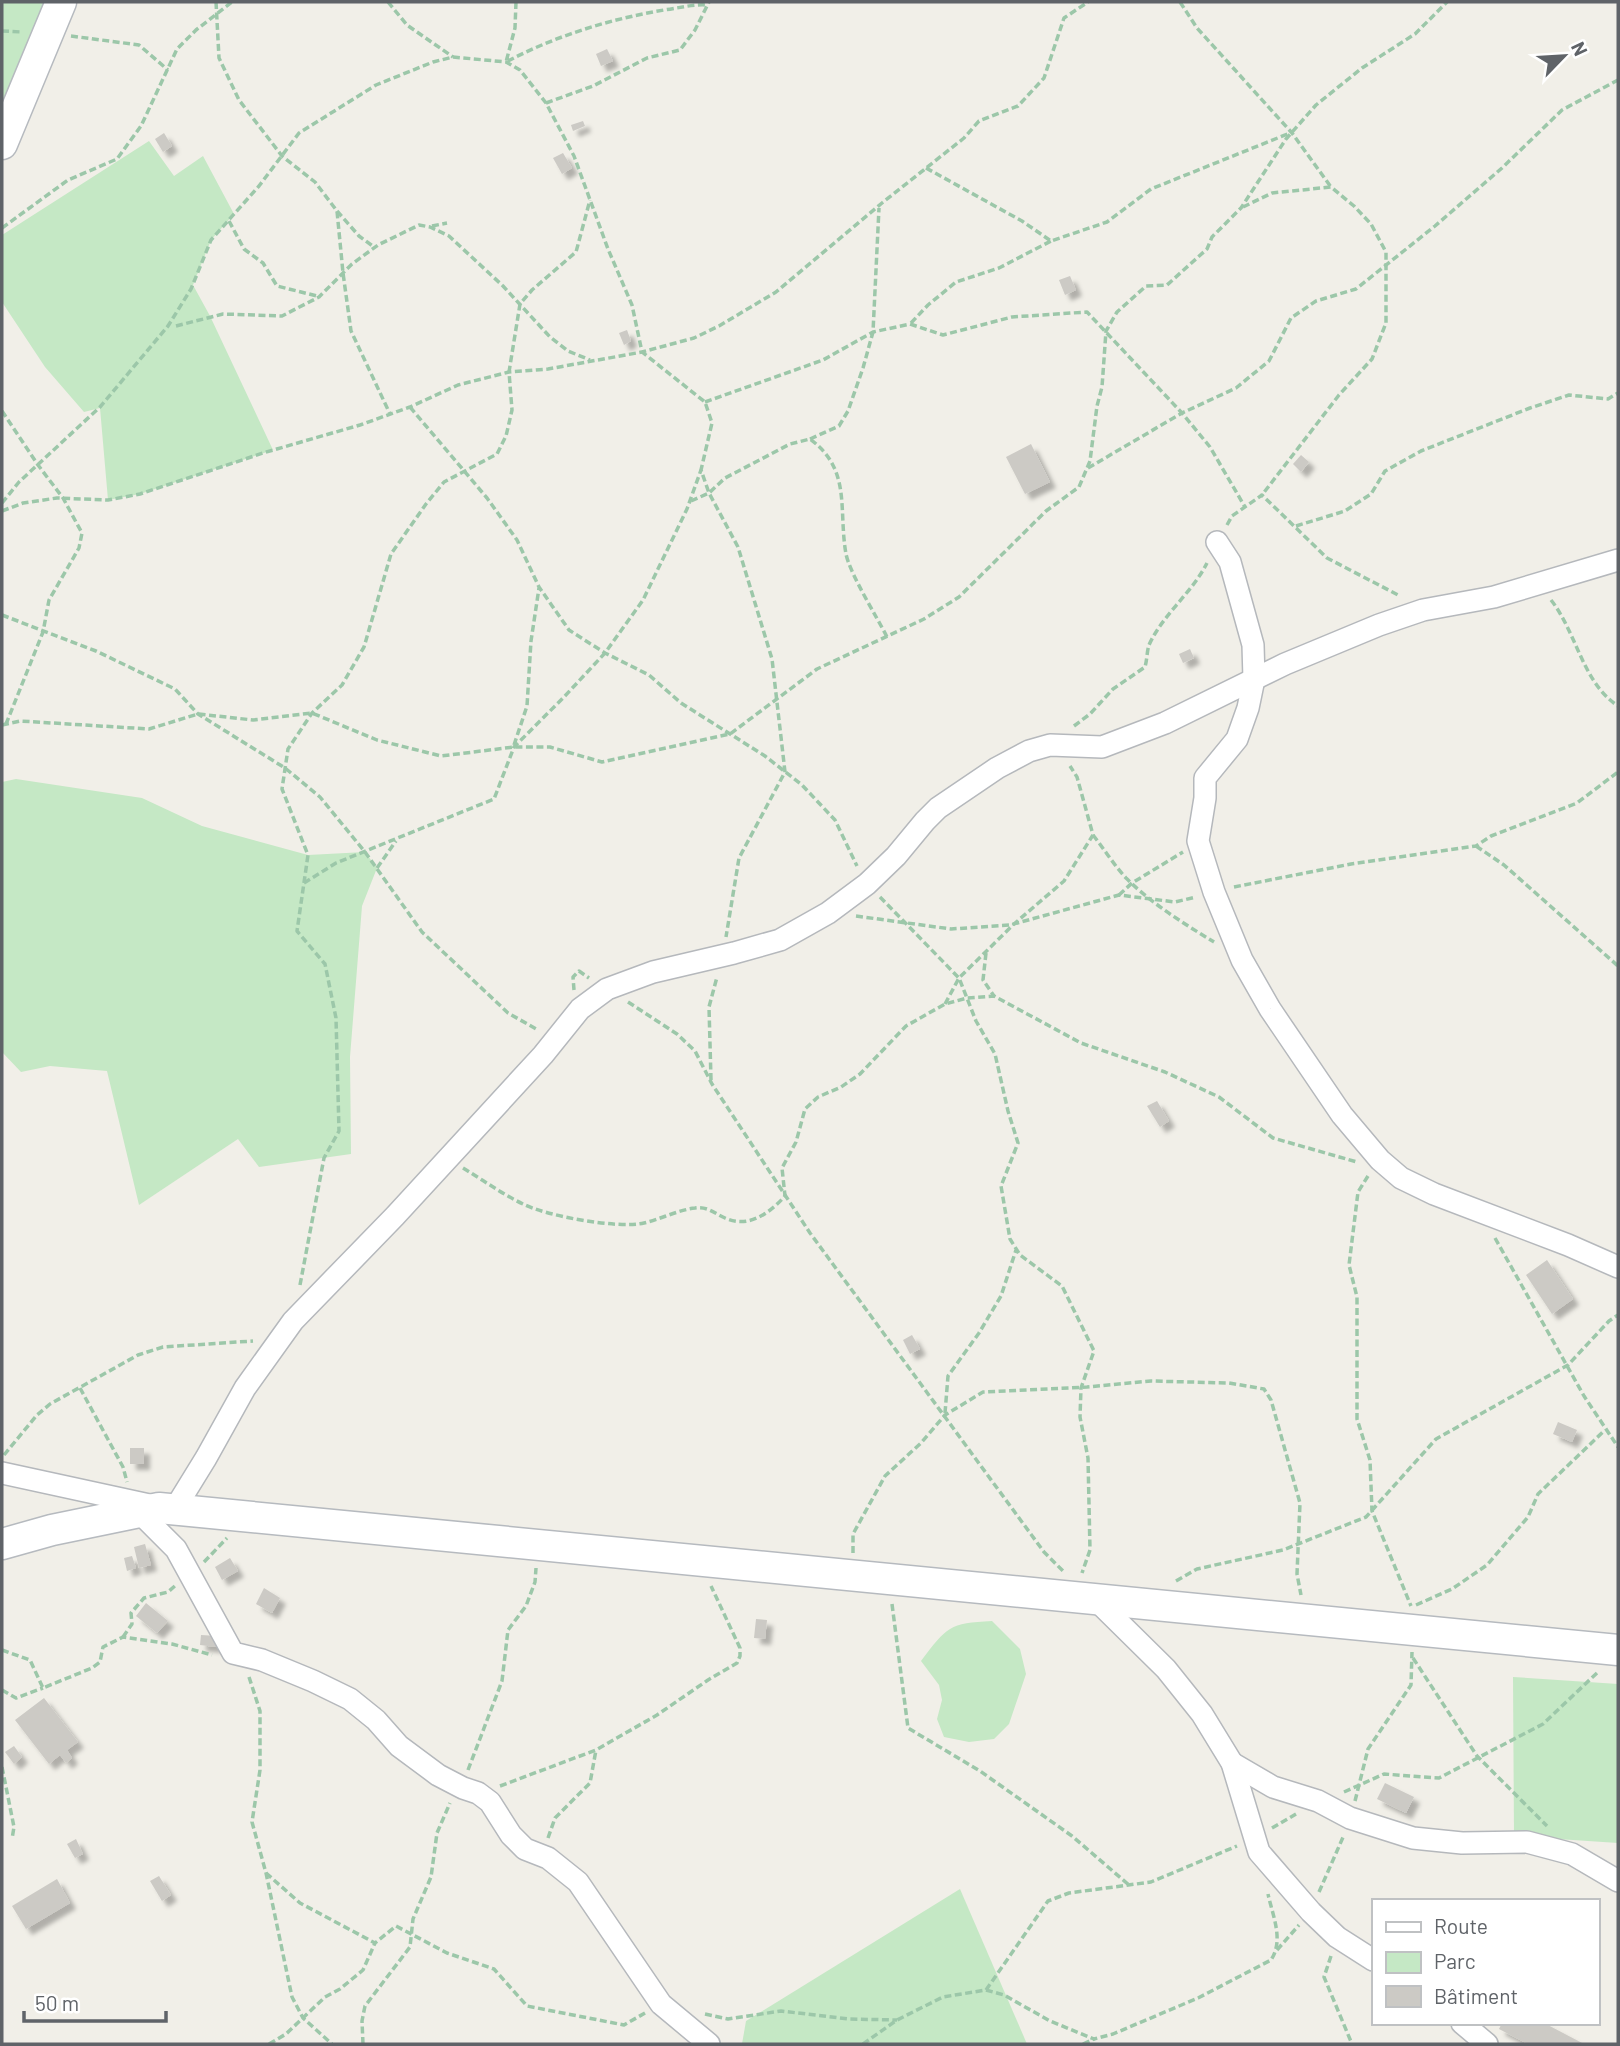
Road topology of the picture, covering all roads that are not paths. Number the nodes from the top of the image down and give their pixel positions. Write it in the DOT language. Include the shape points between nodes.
graph roads {
  1 [pos="61,2"];
  2 [pos="2,144"];
  3 [pos="1217,542"];
  4 [pos="1618,560"];
  5 [pos="1254,680"];
  6 [pos="1618,1267"];
  7 [pos="2,1473"];
  8 [pos="151,1507"];
  9 [pos="2,1545"];
  10 [pos="1086,1592"];
  11 [pos="1609,1660"];
  12 [pos="1232,1763"];
  13 [pos="1618,1881"];
  14 [pos="1372,1959"];
  15 [pos="1464,2025"];
  16 [pos="709,2044"];
  17 [pos="1487,2044"];
  1 -- 2 [label="street"];
  3 -- 5 [label="street" via="1230,562 1253,645"];
  4 -- 5 [label="street" via="1494,597 1423,610"];
  5 -- 6 [label="street" via="1237,739 1205,779 1198,841 1242,960 1270,1009 1342,1115 1401,1178"];
  5 -- 8 [label="street" via="1102,747 1050,745 1029,751 938,808 867,884 828,913 780,940 653,972 607,989 580,1009 395,1216 293,1321 245,1388 206,1458"];
  7 -- 8 [label="street"];
  8 -- 9 [label="street"];
  8 -- 10 [label="street" via="891,1580"];
  8 -- 16 [label="street" via="233,1653 262,1660 350,1699 399,1746 490,1802 525,1849 548,1858 578,1882 661,2004"];
  10 -- 11 [label="street" via="1306,1619 1413,1643"];
  10 -- 12 [label="street" via="1166,1669 1202,1714"];
  12 -- 13 [label="street" via="1273,1787 1413,1838 1527,1842 1572,1854"];
  12 -- 14 [label="street" via="1259,1852 1337,1937"];
  15 -- 17 [label="street"];
}
